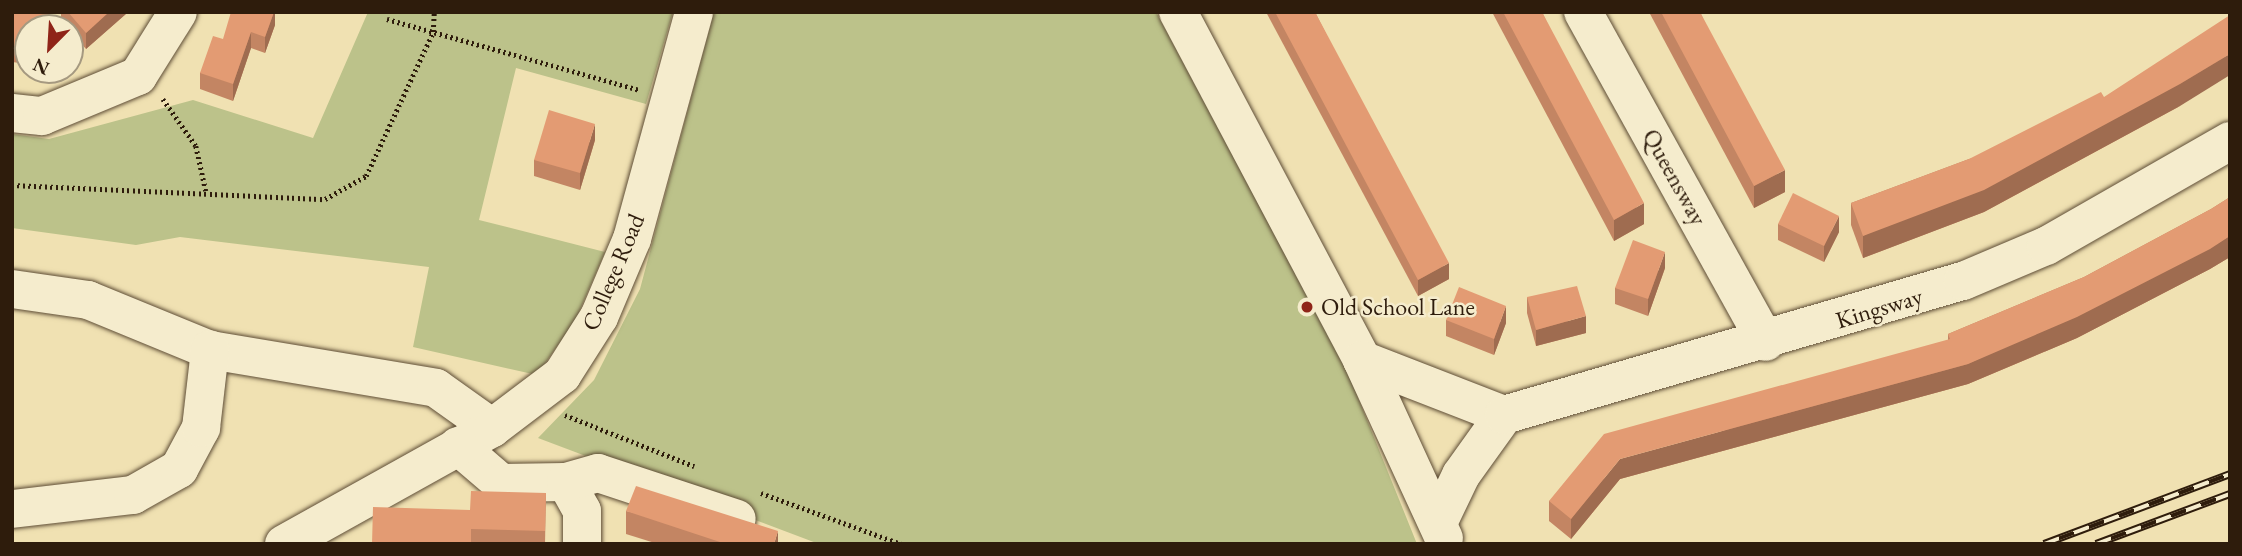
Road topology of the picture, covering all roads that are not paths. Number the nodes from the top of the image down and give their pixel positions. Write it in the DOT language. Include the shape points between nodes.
graph roads {
  1 [pos="178,12"];
  2 [pos="694,12"];
  3 [pos="1178,12"];
  4 [pos="1583,12"];
  5 [pos="12,113"];
  6 [pos="2230,141"];
  7 [pos="12,289"];
  8 [pos="1766,342"];
  9 [pos="210,350"];
  10 [pos="1362,360"];
  11 [pos="1504,415"];
  12 [pos="492,428"];
  13 [pos="458,446"];
  14 [pos="566,482"];
  15 [pos="12,509"];
  16 [pos="778,532"];
  17 [pos="1442,534"];
  18 [pos="284,544"];
  19 [pos="582,544"];
  1 -- 5 [label="street" via="138,75 42,116"];
  2 -- 12 [label="street, College Road" via="632,239 599,317 562,375"];
  3 -- 10 [label="street"];
  4 -- 8 [label="street, Queensway"];
  6 -- 8 [label="street, Kingsway" via="2046,246 1963,281"];
  7 -- 9 [label="street" via="88,300"];
  8 -- 11 [label="street, Kingsway"];
  9 -- 12 [label="street" via="436,388"];
  9 -- 15 [label="street" via="201,428 179,469 133,495"];
  10 -- 11 [label="street"];
  10 -- 17 [label="street"];
  11 -- 17 [label="street" via="1461,475"];
  12 -- 13 [label="street, College Road"];
  13 -- 14 [label="street" via="501,483"];
  13 -- 18 [label="street, College Road"];
  14 -- 16 [label="street" via="598,473"];
  14 -- 19 [label="street" via="582,511"];
}
